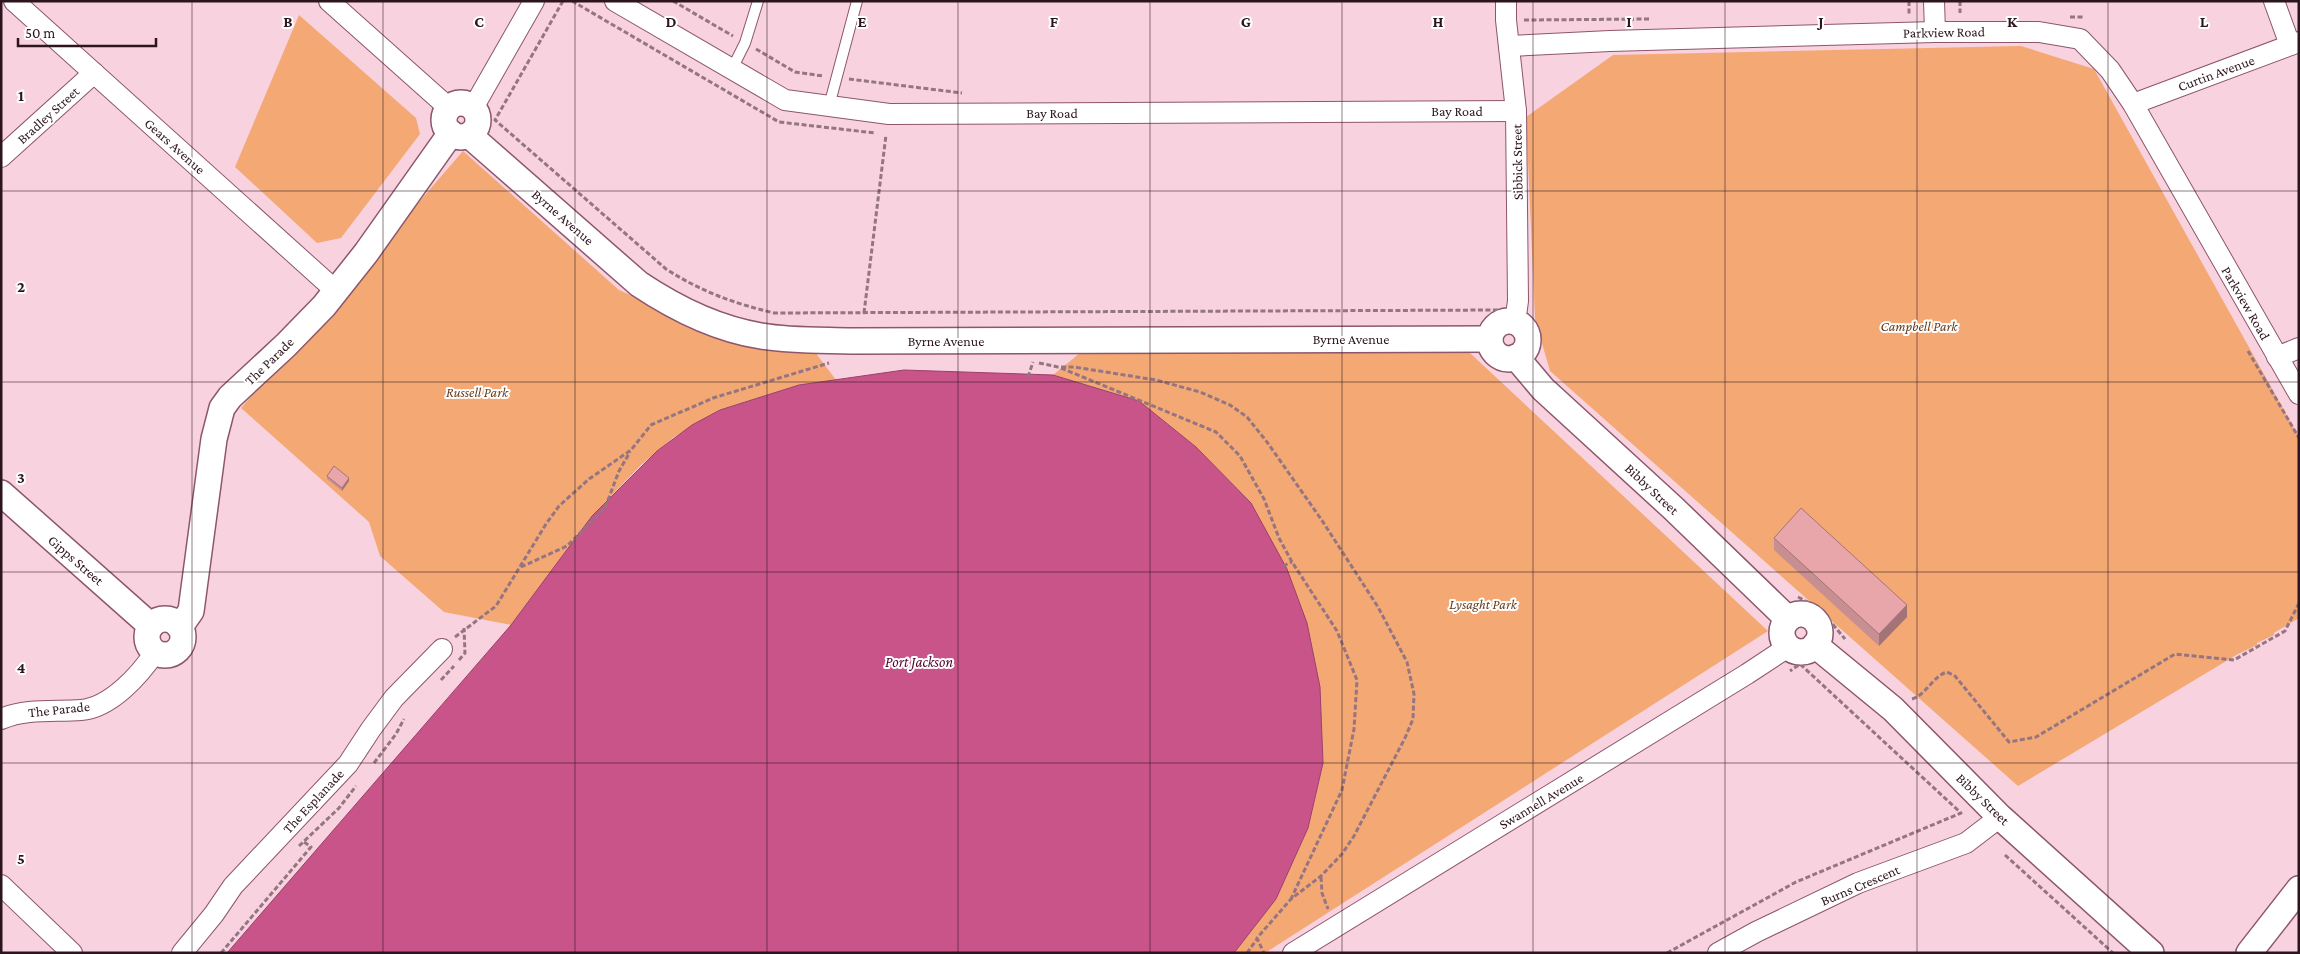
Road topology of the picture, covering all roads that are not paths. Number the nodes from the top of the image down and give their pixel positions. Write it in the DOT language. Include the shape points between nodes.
graph roads {
  1 [pos="14,1"];
  2 [pos="330,1"];
  3 [pos="534,1"];
  4 [pos="615,1"];
  5 [pos="758,1"];
  6 [pos="857,1"];
  7 [pos="1506,1"];
  8 [pos="1934,1"];
  9 [pos="2274,1"];
  10 [pos="1935,32"];
  11 [pos="2294,43"];
  12 [pos="1509,46"];
  13 [pos="732,69"];
  14 [pos="94,73"];
  15 [pos="2133,104"];
  16 [pos="829,106"];
  17 [pos="461,108"];
  18 [pos="1516,111"];
  19 [pos="460,134"];
  20 [pos="1,157"];
  21 [pos="336,291"];
  22 [pos="1516,316"];
  23 [pos="1490,339"];
  24 [pos="2299,348"];
  25 [pos="2277,357"];
  26 [pos="1516,358"];
  27 [pos="2299,394"];
  28 [pos="1,494"];
  29 [pos="1788,619"];
  30 [pos="178,625"];
  31 [pos="151,626"];
  32 [pos="442,649"];
  33 [pos="155,652"];
  34 [pos="1801,652"];
  35 [pos="1,719"];
  36 [pos="2000,817"];
  37 [pos="1,885"];
  38 [pos="2299,889"];
  39 [pos="72,953"];
  40 [pos="182,953"];
  41 [pos="1293,953"];
  42 [pos="1718,953"];
  43 [pos="2151,953"];
  44 [pos="2250,953"];
  1 -- 14 [label="street, Gears Avenue"];
  2 -- 17 [label="street"];
  3 -- 17 [label="street"];
  4 -- 13 [label="street, Bay Road"];
  5 -- 13 [label="lane" via="745,43"];
  6 -- 16 [label="lane"];
  7 -- 12 [label="street, Sibbick Street"];
  8 -- 10 [label="street"];
  9 -- 11 [label="street"];
  10 -- 12 [label="street, Parkview Road"];
  10 -- 15 [label="street, Parkview Road" via="2039,32 2080,39 2110,70"];
  11 -- 15 [label="street, Curtin Avenue"];
  12 -- 18 [label="street, Sibbick Street"];
  13 -- 16 [label="street, Bay Road" via="786,100"];
  14 -- 20 [label="street, Bradley Street"];
  14 -- 21 [label="street, Gears Avenue"];
  15 -- 25 [label="street, Parkview Road"];
  16 -- 18 [label="street, Bay Road" via="889,114"];
  17 -- 19 [label="street, The Parade" via="476,112 478,122 473,132"];
  18 -- 22 [label="street, Sibbick Street"];
  19 -- 21 [label="street, The Parade"];
  19 -- 23 [label="street, Byrne Avenue" via="638,284 677,308 760,336 852,341"];
  21 -- 30 [label="street, The Parade" via="222,408 214,439 191,611"];
  22 -- 23 [label="street" via="1499,324"];
  22 -- 26 [label="street" via="1525,330 1528,343"];
  23 -- 26 [label="street" via="1498,356"];
  24 -- 25 [label="street"];
  25 -- 27 [label="street, Parkview Road"];
  26 -- 29 [label="street, Bibby Street" via="1543,389"];
  28 -- 31 [label="street, Gipps Street"];
  29 -- 34 [label="street" via="1782,633"];
  29 -- 34 [label="street" via="1798,614 1809,616 1817,624 1820,635"];
  30 -- 31 [label="street" via="167,620"];
  30 -- 33 [label="street" via="182,641 176,651 166,655"];
  31 -- 33 [label="street" via="147,637"];
  32 -- 40 [label="street, The Esplanade" via="394,698 348,764 233,886"];
  33 -- 35 [label="street, The Parade" via="120,693 106,702 83,710 26,712"];
  34 -- 36 [label="street, Bibby Street" via="1892,709"];
  34 -- 41 [label="street, Swannell Avenue" via="1747,674"];
  36 -- 42 [label="street, Burns Crescent" via="1966,843 1858,884"];
  36 -- 43 [label="street, Bibby Street"];
  37 -- 39 [label="street"];
  38 -- 44 [label="street"];
}
